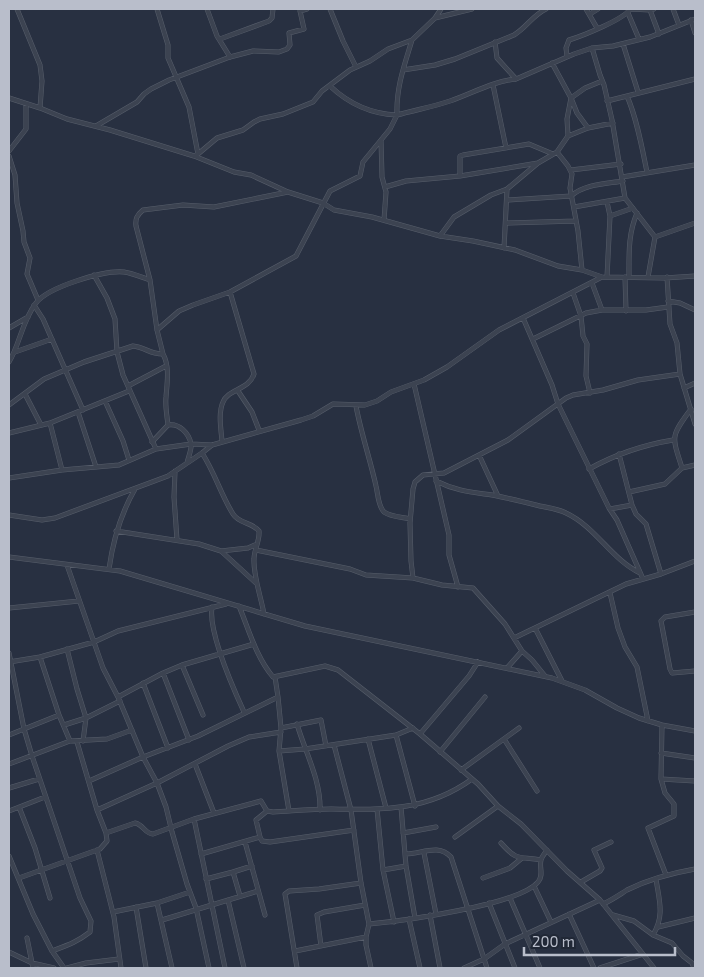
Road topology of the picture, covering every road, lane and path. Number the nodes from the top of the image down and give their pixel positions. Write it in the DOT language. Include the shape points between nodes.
graph roads {
  1 [pos="17,9"];
  2 [pos="157,9"];
  3 [pos="208,9"];
  4 [pos="272,9"];
  5 [pos="307,9"];
  6 [pos="330,9"];
  7 [pos="441,9"];
  8 [pos="472,9"];
  9 [pos="546,9"];
  10 [pos="586,9"];
  11 [pos="598,9"];
  12 [pos="673,9"];
  13 [pos="465,10"];
  14 [pos="629,10"];
  15 [pos="652,10"];
  16 [pos="590,14"];
  17 [pos="435,18"];
  18 [pos="693,19"];
  19 [pos="679,25"];
  20 [pos="596,28"];
  21 [pos="695,33"];
  22 [pos="659,34"];
  23 [pos="220,39"];
  24 [pos="639,39"];
  25 [pos="412,40"];
  26 [pos="494,42"];
  27 [pos="623,44"];
  28 [pos="592,48"];
  29 [pos="567,56"];
  30 [pos="230,57"];
  31 [pos="552,63"];
  32 [pos="356,67"];
  33 [pos="403,70"];
  34 [pos="178,78"];
  35 [pos="695,79"];
  36 [pos="516,80"];
  37 [pos="602,81"];
  38 [pos="493,85"];
  39 [pos="330,86"];
  40 [pos="638,92"];
  41 [pos="628,96"];
  42 [pos="9,98"];
  43 [pos="571,98"];
  44 [pos="607,101"];
  45 [pos="26,104"];
  46 [pos="40,108"];
  47 [pos="397,115"];
  48 [pos="613,123"];
  49 [pos="96,126"];
  50 [pos="588,128"];
  51 [pos="568,136"];
  52 [pos="381,140"];
  53 [pos="506,148"];
  54 [pos="9,151"];
  55 [pos="555,153"];
  56 [pos="196,155"];
  57 [pos="9,156"];
  58 [pos="538,163"];
  59 [pos="621,164"];
  60 [pos="695,165"];
  61 [pos="571,170"];
  62 [pos="647,172"];
  63 [pos="460,176"];
  64 [pos="622,179"];
  65 [pos="385,187"];
  66 [pos="507,189"];
  67 [pos="288,192"];
  68 [pos="571,196"];
  69 [pos="626,198"];
  70 [pos="508,200"];
  71 [pos="607,202"];
  72 [pos="323,203"];
  73 [pos="574,207"];
  74 [pos="633,208"];
  75 [pos="636,213"];
  76 [pos="610,216"];
  77 [pos="384,220"];
  78 [pos="576,221"];
  79 [pos="506,223"];
  80 [pos="695,223"];
  81 [pos="440,236"];
  82 [pos="655,237"];
  83 [pos="504,248"];
  84 [pos="582,270"];
  85 [pos="94,275"];
  86 [pos="695,276"];
  87 [pos="604,277"];
  88 [pos="627,277"];
  89 [pos="648,277"];
  90 [pos="667,278"];
  91 [pos="150,280"];
  92 [pos="592,283"];
  93 [pos="230,292"];
  94 [pos="573,293"];
  95 [pos="38,300"];
  96 [pos="668,301"];
  97 [pos="34,305"];
  98 [pos="668,307"];
  99 [pos="602,310"];
  100 [pos="695,310"];
  101 [pos="626,311"];
  102 [pos="28,316"];
  103 [pos="581,316"];
  104 [pos="523,318"];
  105 [pos="9,328"];
  106 [pos="157,330"];
  107 [pos="52,339"];
  108 [pos="533,339"];
  109 [pos="15,352"];
  110 [pos="117,352"];
  111 [pos="163,354"];
  112 [pos="9,362"];
  113 [pos="166,366"];
  114 [pos="64,370"];
  115 [pos="680,374"];
  116 [pos="695,383"];
  117 [pos="414,384"];
  118 [pos="128,388"];
  119 [pos="684,388"];
  120 [pos="238,390"];
  121 [pos="590,393"];
  122 [pos="25,394"];
  123 [pos="105,400"];
  124 [pos="558,404"];
  125 [pos="9,405"];
  126 [pos="356,406"];
  127 [pos="83,410"];
  128 [pos="691,410"];
  129 [pos="78,412"];
  130 [pos="50,423"];
  131 [pos="695,424"];
  132 [pos="168,425"];
  133 [pos="41,426"];
  134 [pos="259,430"];
  135 [pos="9,432"];
  136 [pos="673,440"];
  137 [pos="222,441"];
  138 [pos="152,442"];
  139 [pos="191,444"];
  140 [pos="212,445"];
  141 [pos="156,449"];
  142 [pos="202,454"];
  143 [pos="619,454"];
  144 [pos="479,455"];
  145 [pos="129,460"];
  146 [pos="187,464"];
  147 [pos="695,465"];
  148 [pos="96,467"];
  149 [pos="682,468"];
  150 [pos="589,469"];
  151 [pos="62,470"];
  152 [pos="175,471"];
  153 [pos="434,474"];
  154 [pos="9,478"];
  155 [pos="436,481"];
  156 [pos="135,489"];
  157 [pos="629,492"];
  158 [pos="498,496"];
  159 [pos="632,506"];
  160 [pos="610,509"];
  161 [pos="9,515"];
  162 [pos="410,519"];
  163 [pos="116,531"];
  164 [pos="177,540"];
  165 [pos="258,544"];
  166 [pos="248,548"];
  167 [pos="256,550"];
  168 [pos="221,551"];
  169 [pos="9,557"];
  170 [pos="254,558"];
  171 [pos="695,561"];
  172 [pos="67,565"];
  173 [pos="109,570"];
  174 [pos="640,573"];
  175 [pos="661,574"];
  176 [pos="413,578"];
  177 [pos="643,579"];
  178 [pos="257,584"];
  179 [pos="458,587"];
  180 [pos="610,593"];
  181 [pos="79,601"];
  182 [pos="228,603"];
  183 [pos="239,606"];
  184 [pos="212,607"];
  185 [pos="9,608"];
  186 [pos="695,612"];
  187 [pos="264,614"];
  188 [pos="535,628"];
  189 [pos="514,638"];
  190 [pos="94,642"];
  191 [pos="254,644"];
  192 [pos="67,649"];
  193 [pos="522,651"];
  194 [pos="9,653"];
  195 [pos="221,653"];
  196 [pos="40,657"];
  197 [pos="9,662"];
  198 [pos="478,662"];
  199 [pos="182,665"];
  200 [pos="507,668"];
  201 [pos="695,671"];
  202 [pos="163,673"];
  203 [pos="276,677"];
  204 [pos="546,677"];
  205 [pos="562,681"];
  206 [pos="143,683"];
  207 [pos="278,697"];
  208 [pos="485,697"];
  209 [pos="119,699"];
  210 [pos="244,712"];
  211 [pos="59,715"];
  212 [pos="203,715"];
  213 [pos="86,718"];
  214 [pos="648,721"];
  215 [pos="297,724"];
  216 [pos="64,725"];
  217 [pos="662,726"];
  218 [pos="24,728"];
  219 [pos="413,728"];
  220 [pos="519,728"];
  221 [pos="132,730"];
  222 [pos="281,730"];
  223 [pos="695,731"];
  224 [pos="420,734"];
  225 [pos="9,735"];
  226 [pos="396,735"];
  227 [pos="368,739"];
  228 [pos="504,739"];
  229 [pos="189,740"];
  230 [pos="70,741"];
  231 [pos="76,742"];
  232 [pos="83,742"];
  233 [pos="334,745"];
  234 [pos="326,746"];
  235 [pos="168,748"];
  236 [pos="305,749"];
  237 [pos="279,751"];
  238 [pos="440,752"];
  239 [pos="662,753"];
  240 [pos="32,756"];
  241 [pos="143,757"];
  242 [pos="695,758"];
  243 [pos="9,764"];
  244 [pos="195,764"];
  245 [pos="461,770"];
  246 [pos="39,779"];
  247 [pos="472,779"];
  248 [pos="661,779"];
  249 [pos="89,781"];
  250 [pos="695,781"];
  251 [pos="157,783"];
  252 [pos="9,788"];
  253 [pos="537,791"];
  254 [pos="45,797"];
  255 [pos="415,806"];
  256 [pos="498,806"];
  257 [pos="19,807"];
  258 [pos="401,807"];
  259 [pos="386,808"];
  260 [pos="377,809"];
  261 [pos="97,810"];
  262 [pos="289,810"];
  263 [pos="320,810"];
  264 [pos="351,810"];
  265 [pos="9,811"];
  266 [pos="267,811"];
  267 [pos="214,813"];
  268 [pos="194,819"];
  269 [pos="436,827"];
  270 [pos="171,828"];
  271 [pos="354,830"];
  272 [pos="106,833"];
  273 [pos="403,833"];
  274 [pos="260,837"];
  275 [pos="455,837"];
  276 [pos="245,842"];
  277 [pos="611,842"];
  278 [pos="501,843"];
  279 [pos="97,850"];
  280 [pos="547,850"];
  281 [pos="424,853"];
  282 [pos="201,854"];
  283 [pos="405,854"];
  284 [pos="9,856"];
  285 [pos="522,858"];
  286 [pos="67,860"];
  287 [pos="541,860"];
  288 [pos="252,866"];
  289 [pos="406,866"];
  290 [pos="41,869"];
  291 [pos="695,869"];
  292 [pos="383,870"];
  293 [pos="234,872"];
  294 [pos="666,875"];
  295 [pos="19,878"];
  296 [pos="483,878"];
  297 [pos="206,879"];
  298 [pos="656,879"];
  299 [pos="361,882"];
  300 [pos="581,882"];
  301 [pos="534,886"];
  302 [pos="258,891"];
  303 [pos="190,892"];
  304 [pos="240,896"];
  305 [pos="50,898"];
  306 [pos="510,898"];
  307 [pos="228,900"];
  308 [pos="602,902"];
  309 [pos="157,903"];
  310 [pos="489,903"];
  311 [pos="212,905"];
  312 [pos="365,905"];
  313 [pos="136,907"];
  314 [pos="196,908"];
  315 [pos="469,908"];
  316 [pos="113,912"];
  317 [pos="436,914"];
  318 [pos="569,914"];
  319 [pos="265,915"];
  320 [pos="430,915"];
  321 [pos="613,915"];
  322 [pos="415,918"];
  323 [pos="695,918"];
  324 [pos="409,919"];
  325 [pos="162,920"];
  326 [pos="394,922"];
  327 [pos="551,922"];
  328 [pos="369,924"];
  329 [pos="658,927"];
  330 [pos="524,934"];
  331 [pos="653,935"];
  332 [pos="366,937"];
  333 [pos="26,938"];
  334 [pos="505,944"];
  335 [pos="321,946"];
  336 [pos="52,951"];
  337 [pos="295,951"];
  338 [pos="9,952"];
  339 [pos="643,954"];
  340 [pos="120,959"];
  341 [pos="484,959"];
  342 [pos="32,963"];
  343 [pos="694,963"];
  344 [pos="33,968"];
  345 [pos="54,968"];
  346 [pos="65,968"];
  347 [pos="122,968"];
  348 [pos="146,968"];
  349 [pos="172,968"];
  350 [pos="209,968"];
  351 [pos="225,968"];
  352 [pos="244,968"];
  353 [pos="297,968"];
  354 [pos="371,968"];
  355 [pos="420,968"];
  356 [pos="440,968"];
  357 [pos="464,968"];
  358 [pos="487,968"];
  359 [pos="515,968"];
  360 [pos="540,968"];
  361 [pos="594,968"];
  362 [pos="600,968"];
  363 [pos="654,968"];
  364 [pos="694,968"];
  1 -- 46 [label="street" via="40,65"];
  2 -- 34 [label="street" via="168,45 168,58"];
  3 -- 23 [label="street"];
  4 -- 23 [label="street" via="271,20"];
  5 -- 30 [label="street" via="300,11 304,28 289,33 287,49 279,52 253,51"];
  6 -- 32 [label="street"];
  7 -- 17 [label="street"];
  8 -- 13 [label="street"];
  9 -- 26 [label="street" via="520,31"];
  10 -- 16 [label="street"];
  11 -- 16 [label="street"];
  12 -- 19 [label="street"];
  13 -- 17 [label="street"];
  14 -- 15 [label="street"];
  14 -- 20 [label="street"];
  14 -- 24 [label="street"];
  15 -- 22 [label="street"];
  16 -- 20 [label="street"];
  17 -- 25 [label="street"];
  18 -- 19 [label="street"];
  18 -- 21 [label="street"];
  19 -- 22 [label="street"];
  20 -- 29 [label="street" via="569,40"];
  22 -- 24 [label="street"];
  23 -- 30 [label="street"];
  24 -- 27 [label="street"];
  25 -- 32 [label="street"];
  25 -- 33 [label="street"];
  26 -- 33 [label="street" via="442,63"];
  26 -- 36 [label="street" via="497,58"];
  27 -- 28 [label="street"];
  27 -- 40 [label="street"];
  28 -- 29 [label="street"];
  28 -- 37 [label="street"];
  29 -- 31 [label="street"];
  30 -- 34 [label="street"];
  31 -- 36 [label="street"];
  31 -- 43 [label="street"];
  32 -- 39 [label="street"];
  33 -- 47 [label="street" via="396,94"];
  34 -- 49 [label="street" via="151,89 137,102"];
  34 -- 56 [label="street" via="189,106"];
  35 -- 40 [label="street"];
  36 -- 38 [label="street"];
  37 -- 43 [label="street"];
  37 -- 44 [label="street"];
  38 -- 47 [label="street" via="448,102"];
  38 -- 53 [label="street"];
  39 -- 47 [label="street" via="357,106 380,114"];
  39 -- 56 [label="street" via="313,102 284,114 260,119 243,130 217,138"];
  40 -- 41 [label="street"];
  41 -- 44 [label="street"];
  41 -- 62 [label="street"];
  42 -- 45 [label="street"];
  43 -- 50 [label="street" via="577,114"];
  43 -- 51 [label="street"];
  44 -- 48 [label="street"];
  45 -- 46 [label="street"];
  45 -- 54 [label="street" via="26,129"];
  46 -- 49 [label="street"];
  47 -- 52 [label="street"];
  48 -- 50 [label="street"];
  48 -- 59 [label="street"];
  49 -- 56 [label="street"];
  50 -- 51 [label="street"];
  51 -- 55 [label="street"];
  52 -- 65 [label="street"];
  52 -- 72 [label="street" via="363,162 360,176 330,191"];
  53 -- 55 [label="street" via="529,144"];
  53 -- 63 [label="street" via="462,155"];
  55 -- 58 [label="street"];
  55 -- 61 [label="street"];
  56 -- 67 [label="street"];
  57 -- 95 [label="street" via="15,175 24,242 30,258 27,274"];
  58 -- 63 [label="street"];
  58 -- 66 [label="street"];
  59 -- 61 [label="street"];
  59 -- 64 [label="street"];
  60 -- 62 [label="street"];
  61 -- 68 [label="street"];
  62 -- 64 [label="street"];
  63 -- 65 [label="street" via="406,181"];
  64 -- 68 [label="street" via="578,190"];
  64 -- 69 [label="street"];
  65 -- 77 [label="street"];
  66 -- 70 [label="street"];
  66 -- 81 [label="street" via="463,210"];
  67 -- 72 [label="street"];
  67 -- 91 [label="street" via="214,207 183,205 143,210 135,221"];
  68 -- 70 [label="street"];
  68 -- 73 [label="street"];
  69 -- 71 [label="street"];
  69 -- 74 [label="street"];
  70 -- 79 [label="street"];
  71 -- 73 [label="street"];
  71 -- 76 [label="street"];
  72 -- 77 [label="street" via="334,210"];
  72 -- 93 [label="street" via="296,256"];
  73 -- 78 [label="street"];
  74 -- 75 [label="street"];
  74 -- 76 [label="street"];
  75 -- 82 [label="street"];
  75 -- 88 [label="street" via="629,242"];
  76 -- 87 [label="street"];
  77 -- 81 [label="street"];
  78 -- 79 [label="street"];
  78 -- 84 [label="street"];
  79 -- 83 [label="street"];
  80 -- 82 [label="street"];
  81 -- 83 [label="street"];
  82 -- 89 [label="street"];
  83 -- 84 [label="street" via="558,266"];
  84 -- 87 [label="street"];
  85 -- 91 [label="street" via="124,272"];
  85 -- 95 [label="street"];
  85 -- 110 [label="street" via="114,319"];
  86 -- 90 [label="street"];
  87 -- 88 [label="street"];
  87 -- 92 [label="street"];
  88 -- 89 [label="street"];
  88 -- 101 [label="street"];
  89 -- 90 [label="street"];
  90 -- 96 [label="street"];
  91 -- 106 [label="street"];
  92 -- 94 [label="street"];
  92 -- 99 [label="street"];
  93 -- 106 [label="street" via="179,311"];
  93 -- 120 [label="street" via="254,374"];
  94 -- 103 [label="street"];
  94 -- 104 [label="street"];
  95 -- 97 [label="street"];
  96 -- 98 [label="street"];
  96 -- 100 [label="street"];
  97 -- 102 [label="street"];
  97 -- 107 [label="street"];
  98 -- 101 [label="street"];
  98 -- 115 [label="street"];
  99 -- 101 [label="street"];
  99 -- 103 [label="street"];
  102 -- 105 [label="street"];
  102 -- 109 [label="street"];
  103 -- 108 [label="street"];
  103 -- 121 [label="street" via="587,344 586,376"];
  104 -- 108 [label="street"];
  104 -- 117 [label="street" via="435,375"];
  106 -- 111 [label="street"];
  107 -- 109 [label="street"];
  107 -- 114 [label="street"];
  108 -- 124 [label="street"];
  109 -- 112 [label="street"];
  110 -- 111 [label="street" via="133,346 152,354"];
  110 -- 114 [label="street"];
  110 -- 118 [label="street"];
  111 -- 113 [label="street"];
  113 -- 118 [label="street"];
  113 -- 132 [label="street"];
  114 -- 122 [label="street" via="44,379"];
  114 -- 127 [label="street"];
  115 -- 119 [label="street"];
  115 -- 121 [label="street" via="638,380"];
  116 -- 119 [label="street"];
  117 -- 126 [label="street" via="371,404"];
  117 -- 153 [label="street"];
  118 -- 123 [label="street"];
  118 -- 138 [label="street"];
  119 -- 128 [label="street"];
  120 -- 134 [label="street"];
  120 -- 137 [label="street" via="225,396 222,403"];
  121 -- 124 [label="street" via="573,395"];
  122 -- 125 [label="street"];
  122 -- 133 [label="street"];
  123 -- 127 [label="street"];
  123 -- 145 [label="street"];
  124 -- 144 [label="street" via="508,440"];
  124 -- 150 [label="street"];
  126 -- 134 [label="street" via="333,404 313,416"];
  126 -- 162 [label="street" via="380,506 390,515"];
  127 -- 129 [label="street"];
  128 -- 131 [label="street"];
  128 -- 136 [label="street" via="677,428"];
  129 -- 130 [label="street"];
  129 -- 148 [label="street"];
  130 -- 133 [label="street"];
  130 -- 151 [label="street"];
  132 -- 138 [label="street"];
  132 -- 139 [label="street" via="173,424 186,432"];
  133 -- 135 [label="street"];
  134 -- 137 [label="street"];
  136 -- 143 [label="street"];
  136 -- 149 [label="street"];
  137 -- 140 [label="street"];
  138 -- 141 [label="street"];
  139 -- 140 [label="street"];
  139 -- 141 [label="street"];
  139 -- 146 [label="street"];
  140 -- 142 [label="street"];
  141 -- 145 [label="street"];
  142 -- 146 [label="street"];
  142 -- 165 [label="street" via="237,519 259,531"];
  143 -- 150 [label="street"];
  143 -- 157 [label="street"];
  144 -- 153 [label="street" via="444,473"];
  144 -- 158 [label="street"];
  145 -- 148 [label="street" via="119,465"];
  146 -- 152 [label="street"];
  147 -- 149 [label="street"];
  148 -- 151 [label="street"];
  149 -- 157 [label="street" via="665,484"];
  150 -- 160 [label="street"];
  151 -- 154 [label="street"];
  152 -- 156 [label="street"];
  152 -- 164 [label="street"];
  153 -- 155 [label="street"];
  153 -- 162 [label="street" via="424,475 415,482"];
  155 -- 158 [label="street" via="448,488"];
  155 -- 179 [label="street"];
  156 -- 161 [label="street" via="55,518 42,520"];
  156 -- 163 [label="street"];
  157 -- 159 [label="street"];
  158 -- 174 [label="street" via="566,513 590,529 629,568"];
  159 -- 160 [label="street"];
  159 -- 175 [label="street" via="646,524"];
  160 -- 174 [label="street"];
  162 -- 176 [label="street"];
  163 -- 164 [label="street"];
  163 -- 173 [label="street"];
  164 -- 168 [label="street"];
  165 -- 166 [label="street"];
  165 -- 167 [label="street"];
  166 -- 168 [label="street"];
  166 -- 170 [label="street"];
  167 -- 170 [label="street"];
  167 -- 176 [label="street" via="366,575"];
  168 -- 178 [label="street"];
  169 -- 172 [label="street"];
  170 -- 178 [label="street"];
  171 -- 175 [label="street"];
  172 -- 173 [label="street"];
  172 -- 181 [label="street"];
  173 -- 182 [label="street"];
  174 -- 177 [label="street"];
  175 -- 177 [label="street"];
  176 -- 179 [label="street"];
  177 -- 180 [label="street"];
  178 -- 187 [label="street"];
  179 -- 189 [label="street" via="473,588 478,592"];
  180 -- 188 [label="street"];
  180 -- 214 [label="street" via="618,628 637,667"];
  181 -- 185 [label="street"];
  181 -- 190 [label="street"];
  182 -- 183 [label="street"];
  182 -- 184 [label="street"];
  183 -- 187 [label="street"];
  183 -- 191 [label="street"];
  184 -- 190 [label="street" via="118,631"];
  184 -- 195 [label="street" via="212,624"];
  186 -- 201 [label="street" via="665,617 662,621 672,673"];
  187 -- 198 [label="street" via="305,626"];
  188 -- 189 [label="street"];
  188 -- 205 [label="street"];
  189 -- 193 [label="street"];
  190 -- 192 [label="street"];
  190 -- 209 [label="street"];
  191 -- 195 [label="street"];
  191 -- 203 [label="street" via="263,664"];
  192 -- 196 [label="street"];
  192 -- 213 [label="street"];
  193 -- 200 [label="street"];
  193 -- 204 [label="street"];
  194 -- 197 [label="street"];
  195 -- 199 [label="street"];
  195 -- 210 [label="street"];
  196 -- 197 [label="street"];
  196 -- 211 [label="street"];
  197 -- 218 [label="street"];
  198 -- 200 [label="street"];
  198 -- 224 [label="street"];
  199 -- 202 [label="street"];
  199 -- 212 [label="street"];
  200 -- 204 [label="street"];
  202 -- 206 [label="street"];
  202 -- 229 [label="street"];
  203 -- 207 [label="street"];
  203 -- 219 [label="street" via="331,667"];
  204 -- 205 [label="street"];
  205 -- 214 [label="street"];
  206 -- 209 [label="street"];
  206 -- 235 [label="street"];
  207 -- 210 [label="street"];
  207 -- 222 [label="street"];
  208 -- 238 [label="street"];
  209 -- 213 [label="street"];
  209 -- 221 [label="street"];
  210 -- 229 [label="street"];
  211 -- 216 [label="street"];
  211 -- 218 [label="street"];
  213 -- 216 [label="street"];
  213 -- 232 [label="street"];
  214 -- 217 [label="street"];
  215 -- 222 [label="street"];
  215 -- 234 [label="street" via="320,720"];
  215 -- 236 [label="street"];
  216 -- 230 [label="street"];
  217 -- 223 [label="street"];
  217 -- 239 [label="street"];
  218 -- 225 [label="street"];
  218 -- 240 [label="street"];
  219 -- 224 [label="street"];
  219 -- 226 [label="street"];
  220 -- 228 [label="street"];
  221 -- 232 [label="street" via="106,739"];
  221 -- 241 [label="street"];
  222 -- 237 [label="street"];
  222 -- 244 [label="street" via="249,737"];
  224 -- 238 [label="street"];
  226 -- 227 [label="street"];
  226 -- 255 [label="street"];
  227 -- 233 [label="street"];
  227 -- 259 [label="street"];
  228 -- 245 [label="street"];
  228 -- 253 [label="street"];
  229 -- 235 [label="street"];
  230 -- 231 [label="street"];
  230 -- 240 [label="street"];
  231 -- 232 [label="street"];
  231 -- 249 [label="street"];
  233 -- 234 [label="street"];
  233 -- 264 [label="street"];
  234 -- 236 [label="street"];
  235 -- 241 [label="street"];
  236 -- 237 [label="street"];
  236 -- 263 [label="street" via="316,778"];
  237 -- 262 [label="street"];
  238 -- 245 [label="street"];
  239 -- 242 [label="street"];
  239 -- 248 [label="street"];
  240 -- 243 [label="street"];
  240 -- 246 [label="street"];
  241 -- 249 [label="street"];
  241 -- 251 [label="street"];
  244 -- 251 [label="street"];
  244 -- 267 [label="street"];
  245 -- 247 [label="street"];
  246 -- 252 [label="street"];
  246 -- 254 [label="street"];
  247 -- 255 [label="street" via="443,797"];
  247 -- 256 [label="street"];
  248 -- 250 [label="street"];
  248 -- 294 [label="street" via="665,793 674,804 674,816 648,828"];
  249 -- 261 [label="street"];
  251 -- 261 [label="street"];
  251 -- 270 [label="street"];
  254 -- 257 [label="street"];
  254 -- 286 [label="street"];
  255 -- 258 [label="street"];
  256 -- 275 [label="street"];
  256 -- 280 [label="street"];
  257 -- 265 [label="street"];
  257 -- 290 [label="street"];
  258 -- 259 [label="street"];
  258 -- 273 [label="street"];
  259 -- 260 [label="street"];
  260 -- 264 [label="street"];
  260 -- 292 [label="street"];
  261 -- 272 [label="street"];
  262 -- 263 [label="street"];
  262 -- 266 [label="street"];
  263 -- 264 [label="street"];
  264 -- 271 [label="street"];
  266 -- 267 [label="street" via="261,802"];
  266 -- 274 [label="street" via="256,820"];
  267 -- 268 [label="street"];
  268 -- 270 [label="street"];
  268 -- 282 [label="street"];
  269 -- 273 [label="street"];
  270 -- 272 [label="street" via="150,834 135,823"];
  270 -- 303 [label="street"];
  271 -- 274 [label="street" via="270,842 262,841"];
  271 -- 299 [label="street"];
  272 -- 279 [label="street" via="105,844"];
  273 -- 283 [label="street"];
  274 -- 276 [label="street"];
  276 -- 282 [label="street"];
  276 -- 288 [label="street"];
  277 -- 300 [label="street" via="594,850 602,868"];
  278 -- 285 [label="street" via="512,855"];
  279 -- 286 [label="street"];
  279 -- 316 [label="street"];
  280 -- 287 [label="street"];
  280 -- 300 [label="street"];
  281 -- 283 [label="street"];
  281 -- 315 [label="street" via="440,850 451,857"];
  281 -- 317 [label="street"];
  282 -- 297 [label="street"];
  283 -- 289 [label="street"];
  284 -- 295 [label="street"];
  285 -- 287 [label="street"];
  285 -- 296 [label="street" via="510,868"];
  286 -- 290 [label="street"];
  286 -- 336 [label="street" via="91,926 90,932 77,942"];
  287 -- 301 [label="street" via="540,880"];
  288 -- 293 [label="street"];
  288 -- 302 [label="street"];
  289 -- 292 [label="street"];
  289 -- 322 [label="street"];
  290 -- 295 [label="street"];
  290 -- 305 [label="street"];
  291 -- 294 [label="street"];
  292 -- 326 [label="street"];
  293 -- 297 [label="street"];
  293 -- 304 [label="street"];
  294 -- 298 [label="street"];
  295 -- 336 [label="street"];
  297 -- 311 [label="street"];
  298 -- 308 [label="street"];
  298 -- 329 [label="street" via="661,909"];
  299 -- 312 [label="street"];
  299 -- 337 [label="street" via="285,894"];
  300 -- 308 [label="street"];
  301 -- 306 [label="street"];
  301 -- 327 [label="street"];
  302 -- 304 [label="street"];
  302 -- 319 [label="street"];
  303 -- 309 [label="street"];
  303 -- 314 [label="street"];
  304 -- 307 [label="street"];
  306 -- 310 [label="street"];
  306 -- 330 [label="street"];
  307 -- 311 [label="street"];
  307 -- 352 [label="street"];
  308 -- 318 [label="street"];
  308 -- 321 [label="street"];
  309 -- 313 [label="street"];
  309 -- 325 [label="street"];
  310 -- 315 [label="street"];
  310 -- 334 [label="street"];
  311 -- 314 [label="street"];
  311 -- 351 [label="street"];
  312 -- 328 [label="street"];
  312 -- 335 [label="street" via="317,915"];
  313 -- 316 [label="street"];
  313 -- 348 [label="street"];
  314 -- 325 [label="street"];
  314 -- 350 [label="street"];
  315 -- 317 [label="street"];
  315 -- 341 [label="street"];
  316 -- 340 [label="street"];
  317 -- 320 [label="street"];
  318 -- 327 [label="street"];
  318 -- 361 [label="street"];
  320 -- 322 [label="street"];
  320 -- 356 [label="street"];
  321 -- 331 [label="street" via="634,921"];
  321 -- 339 [label="street"];
  322 -- 324 [label="street"];
  323 -- 329 [label="street"];
  324 -- 326 [label="street"];
  324 -- 355 [label="street"];
  325 -- 349 [label="street"];
  326 -- 328 [label="street"];
  327 -- 330 [label="street"];
  328 -- 332 [label="street"];
  329 -- 331 [label="street"];
  330 -- 334 [label="street"];
  330 -- 360 [label="street"];
  331 -- 343 [label="street" via="672,942 683,956"];
  332 -- 335 [label="street"];
  332 -- 354 [label="street"];
  333 -- 342 [label="street"];
  334 -- 341 [label="street"];
  334 -- 359 [label="street"];
  335 -- 337 [label="street"];
  336 -- 346 [label="street"];
  337 -- 353 [label="street"];
  338 -- 342 [label="street"];
  339 -- 362 [label="street"];
  339 -- 363 [label="street"];
  340 -- 346 [label="street" via="86,962"];
  340 -- 347 [label="street"];
  341 -- 357 [label="street"];
  341 -- 358 [label="street"];
  342 -- 344 [label="street"];
  342 -- 345 [label="street"];
  343 -- 364 [label="street"];
}
